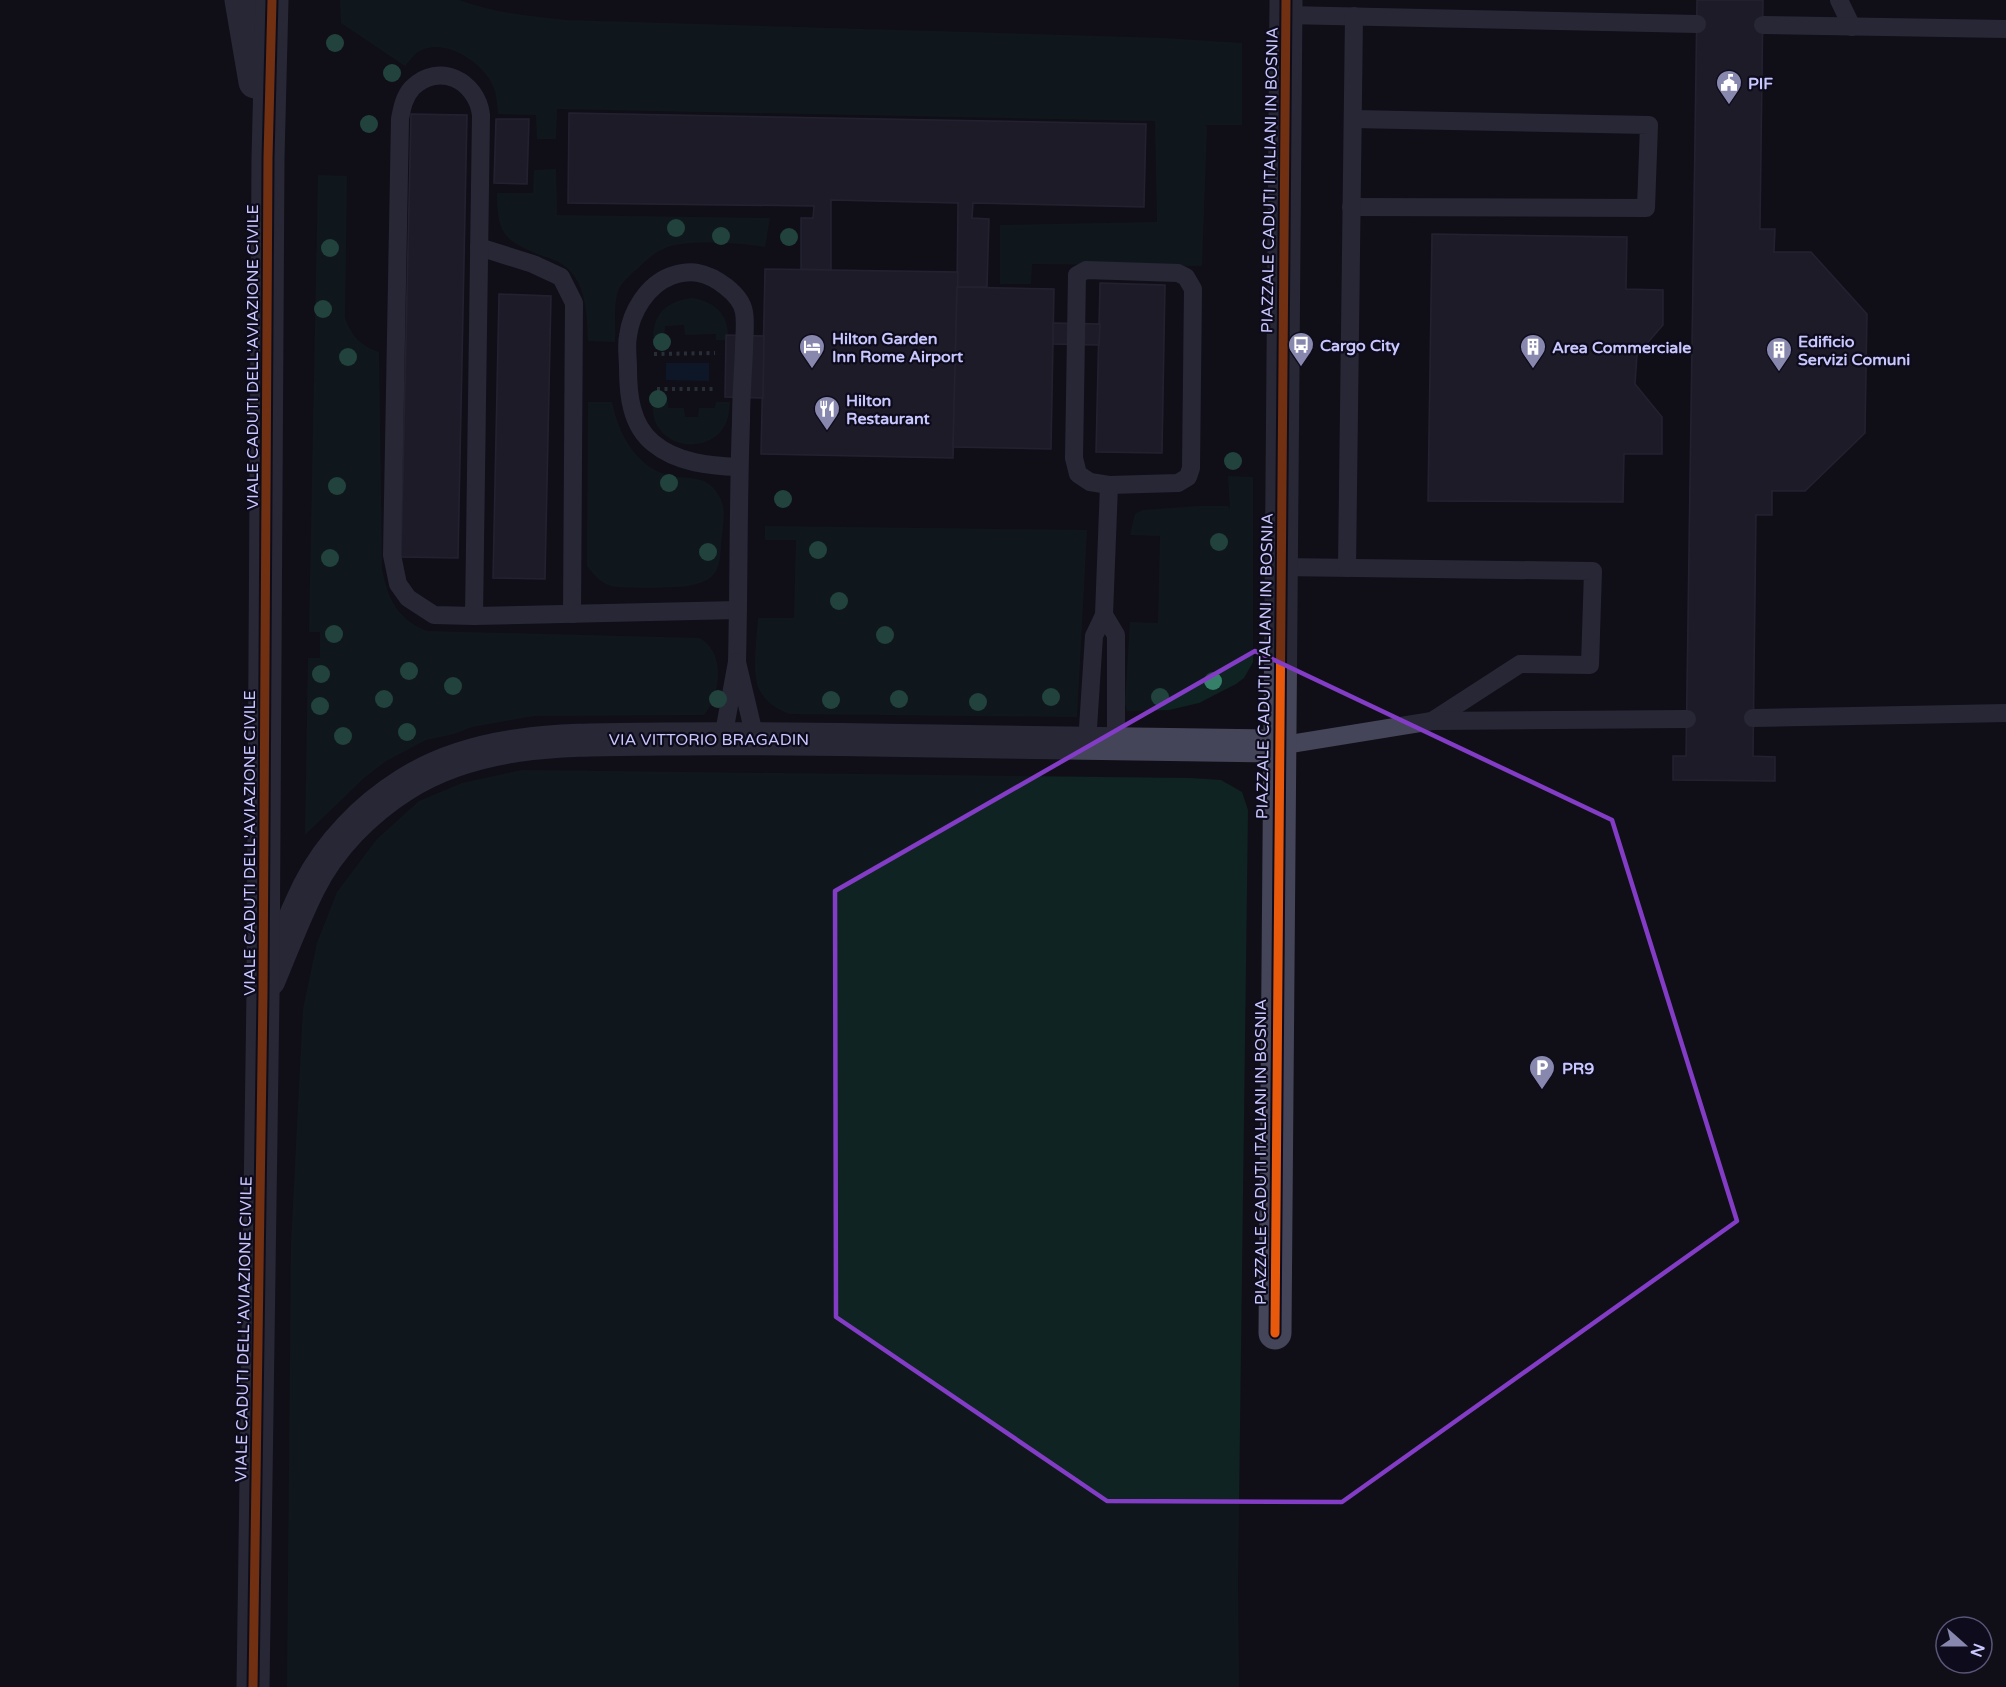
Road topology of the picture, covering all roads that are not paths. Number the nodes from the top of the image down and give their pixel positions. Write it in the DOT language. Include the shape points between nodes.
graph roads {
  1 [pos="241,0"];
  2 [pos="272,0"];
  3 [pos="1839,0"];
  4 [pos="1286,7"];
  5 [pos="1354,16"];
  6 [pos="1697,24"];
  7 [pos="1763,25"];
  8 [pos="1852,27"];
  9 [pos="2006,29"];
  10 [pos="1353,119"];
  11 [pos="268,158"];
  12 [pos="1352,207"];
  13 [pos="479,247"];
  14 [pos="739,467"];
  15 [pos="1109,485"];
  16 [pos="1280,567"];
  17 [pos="1347,568"];
  18 [pos="738,610"];
  19 [pos="572,614"];
  20 [pos="1104,615"];
  21 [pos="474,616"];
  22 [pos="737,662"];
  23 [pos="2006,713"];
  24 [pos="1753,718"];
  25 [pos="1687,719"];
  26 [pos="1432,721"];
  27 [pos="723,738"];
  28 [pos="755,738"];
  29 [pos="1102,744"];
  30 [pos="1278,746"];
  31 [pos="263,993"];
  32 [pos="1275,1333"];
  33 [pos="253,1687"];
  1 -- 11 [label="street, VIALE CADUTI DELL'AVIAZIONE CIVILE"];
  2 -- 11 [label="street, VIALE CADUTI DELL'AVIAZIONE CIVILE"];
  3 -- 8 [label="lane"];
  4 -- 5 [label="lane, PIAZZALE CADUTI ITALIANI IN BOSNIA"];
  4 -- 16 [label="street, PIAZZALE CADUTI ITALIANI IN BOSNIA"];
  5 -- 6 [label="lane, PIAZZALE CADUTI ITALIANI IN BOSNIA"];
  5 -- 10 [label="lane"];
  7 -- 8 [label="lane"];
  8 -- 9 [label="lane"];
  10 -- 12 [label="lane"];
  10 -- 12 [label="lane" via="1649,125 1646,208"];
  11 -- 31 [label="street, VIALE CADUTI DELL'AVIAZIONE CIVILE"];
  12 -- 17 [label="lane"];
  13 -- 19 [label="lane" via="561,277 574,303"];
  13 -- 21 [label="lane"];
  13 -- 21 [label="lane" via="480,105 469,87 459,80 445,75 432,77 411,90 400,118 392,555 398,584 408,598 434,615"];
  14 -- 14 [label="lane" via="744,311 728,288 707,275 694,272 668,278 645,296 631,322 628,390 632,410 652,442 688,461"];
  14 -- 18 [label="lane"];
  15 -- 15 [label="lane" via="1178,483 1188,477 1191,468 1193,289 1186,277 1178,273 1086,270 1077,275 1074,458 1078,474 1090,482"];
  15 -- 20 [label="lane"];
  16 -- 17 [label="lane"];
  16 -- 30 [label="street, PIAZZALE CADUTI ITALIANI IN BOSNIA"];
  17 -- 26 [label="lane" via="1593,571 1590,665 1520,664"];
  18 -- 19 [label="lane"];
  18 -- 22 [label="lane"];
  19 -- 21 [label="lane"];
  20 -- 29 [label="lane" via="1094,636"];
  20 -- 29 [label="lane" via="1116,635"];
  22 -- 27 [label="lane"];
  22 -- 28 [label="lane"];
  23 -- 24 [label="lane"];
  25 -- 26 [label="lane, PIAZZALE CADUTI ITALIANI IN BOSNIA"];
  26 -- 30 [label="lane, PIAZZALE CADUTI ITALIANI IN BOSNIA"];
  27 -- 28 [label="street, VIA VITTORIO BRAGADIN"];
  27 -- 31 [label="street, VIA VITTORIO BRAGADIN" via="536,743 441,765 405,784 371,808 339,842 310,884"];
  28 -- 29 [label="street, VIA VITTORIO BRAGADIN"];
  29 -- 30 [label="street, VIA VITTORIO BRAGADIN"];
  30 -- 32 [label="street, PIAZZALE CADUTI ITALIANI IN BOSNIA"];
  31 -- 33 [label="street, VIALE CADUTI DELL'AVIAZIONE CIVILE"];
}
